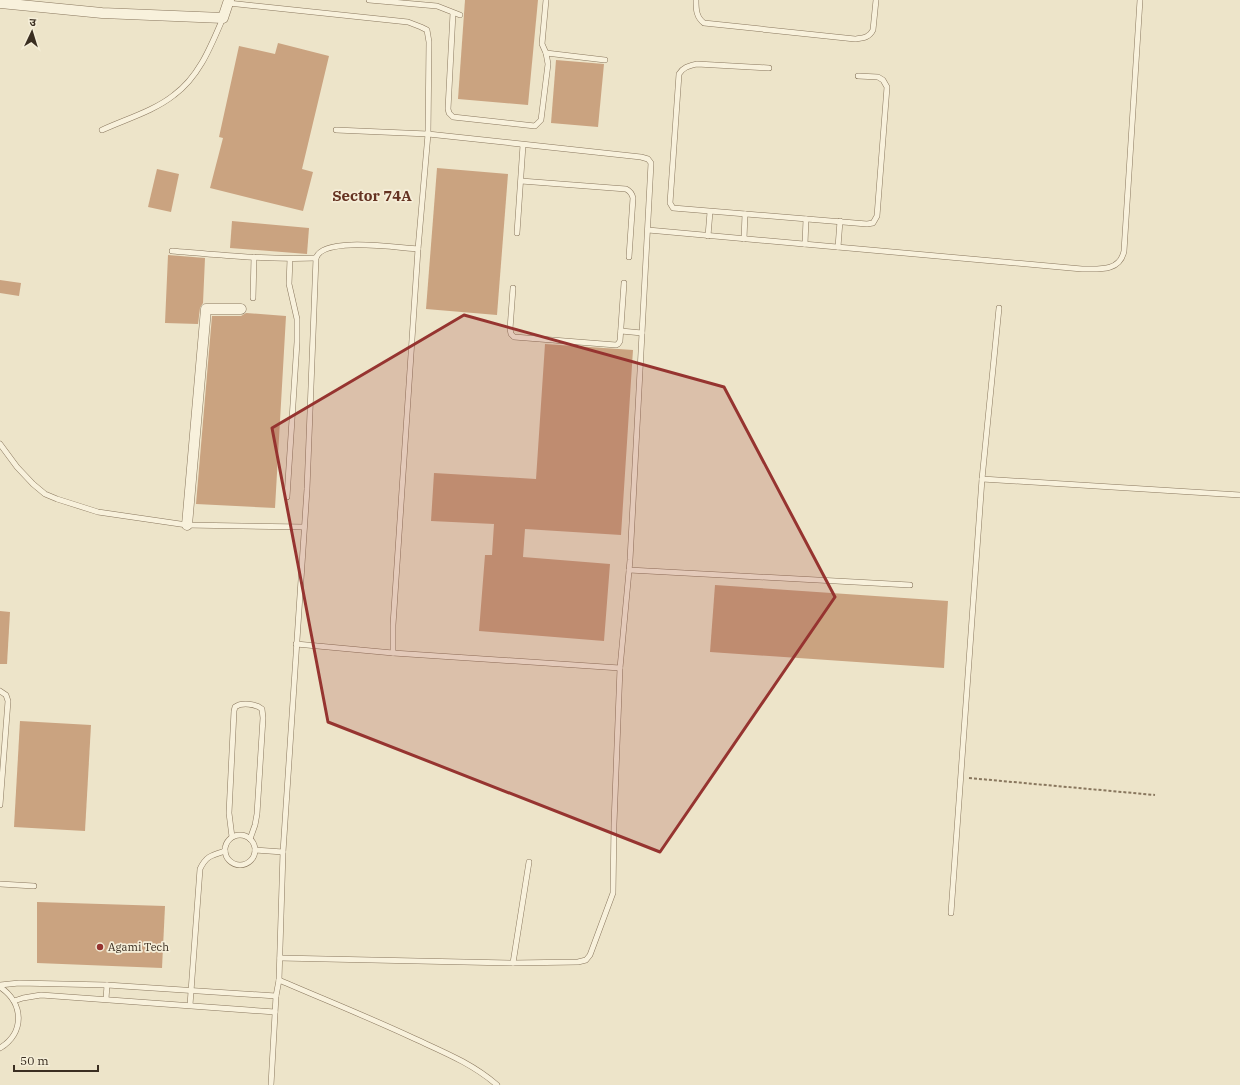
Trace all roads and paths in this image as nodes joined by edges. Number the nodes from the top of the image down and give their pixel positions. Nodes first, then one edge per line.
1 (369, 0) edge
2 (438, 0) edge
3 (546, 0) edge
4 (696, 0) edge
5 (876, 0) edge
6 (1140, 0) edge
7 (229, 2) edge
8 (0, 3) edge
9 (437, 6) junction
10 (453, 13) junction
11 (460, 15) dead end
12 (223, 18) junction
13 (546, 53) junction
14 (605, 60) dead end
15 (769, 68) dead end
16 (858, 76) dead end
17 (102, 130) dead end
18 (336, 130) dead end
19 (428, 134) junction
20 (523, 145) junction
21 (521, 181) junction
22 (710, 212) junction
23 (745, 214) junction
24 (806, 219) junction
25 (840, 222) junction
26 (648, 230) junction
27 (517, 232) dead end
28 (708, 236) junction
29 (744, 239) junction
30 (805, 244) junction
31 (838, 247) junction
32 (418, 249) junction
33 (172, 251) dead end
34 (629, 257) dead end
35 (254, 258) junction
36 (316, 258) junction
37 (290, 259) junction
38 (624, 283) dead end
39 (512, 288) dead end
40 (253, 298) dead end
41 (999, 308) dead end
42 (240, 309) dead end
43 (621, 331) junction
44 (642, 333) junction
45 (0, 444) edge
46 (982, 479) junction
47 (1240, 495) edge
48 (287, 497) dead end
49 (187, 525) junction
50 (304, 528) junction
51 (629, 570) junction
52 (910, 585) dead end
53 (296, 644) junction
54 (393, 653) junction
55 (620, 668) junction
56 (0, 690) edge
57 (1, 774) edge
58 (961, 777) junction
59 (1155, 795) dead end
60 (0, 805) edge
61 (232, 837) junction
62 (250, 839) junction
63 (255, 850) junction
64 (225, 851) junction
65 (283, 852) junction
66 (529, 862) dead end
67 (0, 884) edge
68 (34, 886) dead end
69 (951, 913) dead end
70 (280, 958) junction
71 (513, 963) junction
72 (279, 980) junction
73 (0, 986) edge
74 (106, 986) junction
75 (191, 991) junction
76 (276, 996) junction
77 (106, 999) junction
78 (14, 1001) junction
79 (190, 1005) junction
80 (276, 1012) junction
81 (0, 1048) edge
82 (271, 1085) edge
83 (497, 1085) edge

1 - 9 lane
2 - 9 lane
3 - 13 lane
4 - 5 lane
6 - 31 lane
7 - 12 street
7 - 19 lane
8 - 12 street
9 - 10 lane
10 - 11 lane
10 - 13 lane
12 - 17 lane
13 - 14 lane
15 - 22 lane
16 - 25 lane
18 - 19 lane
19 - 20 lane
19 - 32 lane
20 - 21 lane
20 - 26 lane
21 - 27 lane
21 - 34 lane
22 - 23 lane
22 - 28 lane
23 - 24 lane
23 - 29 lane
24 - 25 lane
24 - 30 lane
25 - 31 lane
26 - 28 lane
26 - 44 lane
28 - 29 lane
29 - 30 lane
30 - 31 lane
32 - 36 lane
32 - 54 lane
33 - 35 lane
35 - 37 lane
35 - 40 lane
36 - 37 lane
36 - 50 lane
37 - 48 lane
38 - 43 lane
39 - 43 lane
41 - 46 lane
42 - 49 street
43 - 44 lane
44 - 51 lane
45 - 49 lane
46 - 47 lane
46 - 58 lane
49 - 50 lane
50 - 53 lane
51 - 52 lane
51 - 55 lane
53 - 54 lane
53 - 65 lane
54 - 55 lane
55 - 71 lane
56 - 57 lane
57 - 60 lane
58 - 59 path
58 - 69 lane
61 - 62 lane
61 - 62 lane
61 - 64 lane
62 - 63 lane
63 - 64 lane
63 - 65 lane
64 - 75 lane
65 - 70 lane
66 - 71 lane
67 - 68 lane
70 - 71 lane
70 - 72 lane
72 - 76 lane
72 - 83 lane
73 - 74 lane
73 - 78 lane
74 - 75 lane
74 - 77 lane
75 - 76 lane
75 - 79 lane
76 - 80 lane
77 - 78 lane
77 - 79 lane
78 - 81 lane
79 - 80 lane
80 - 82 lane

